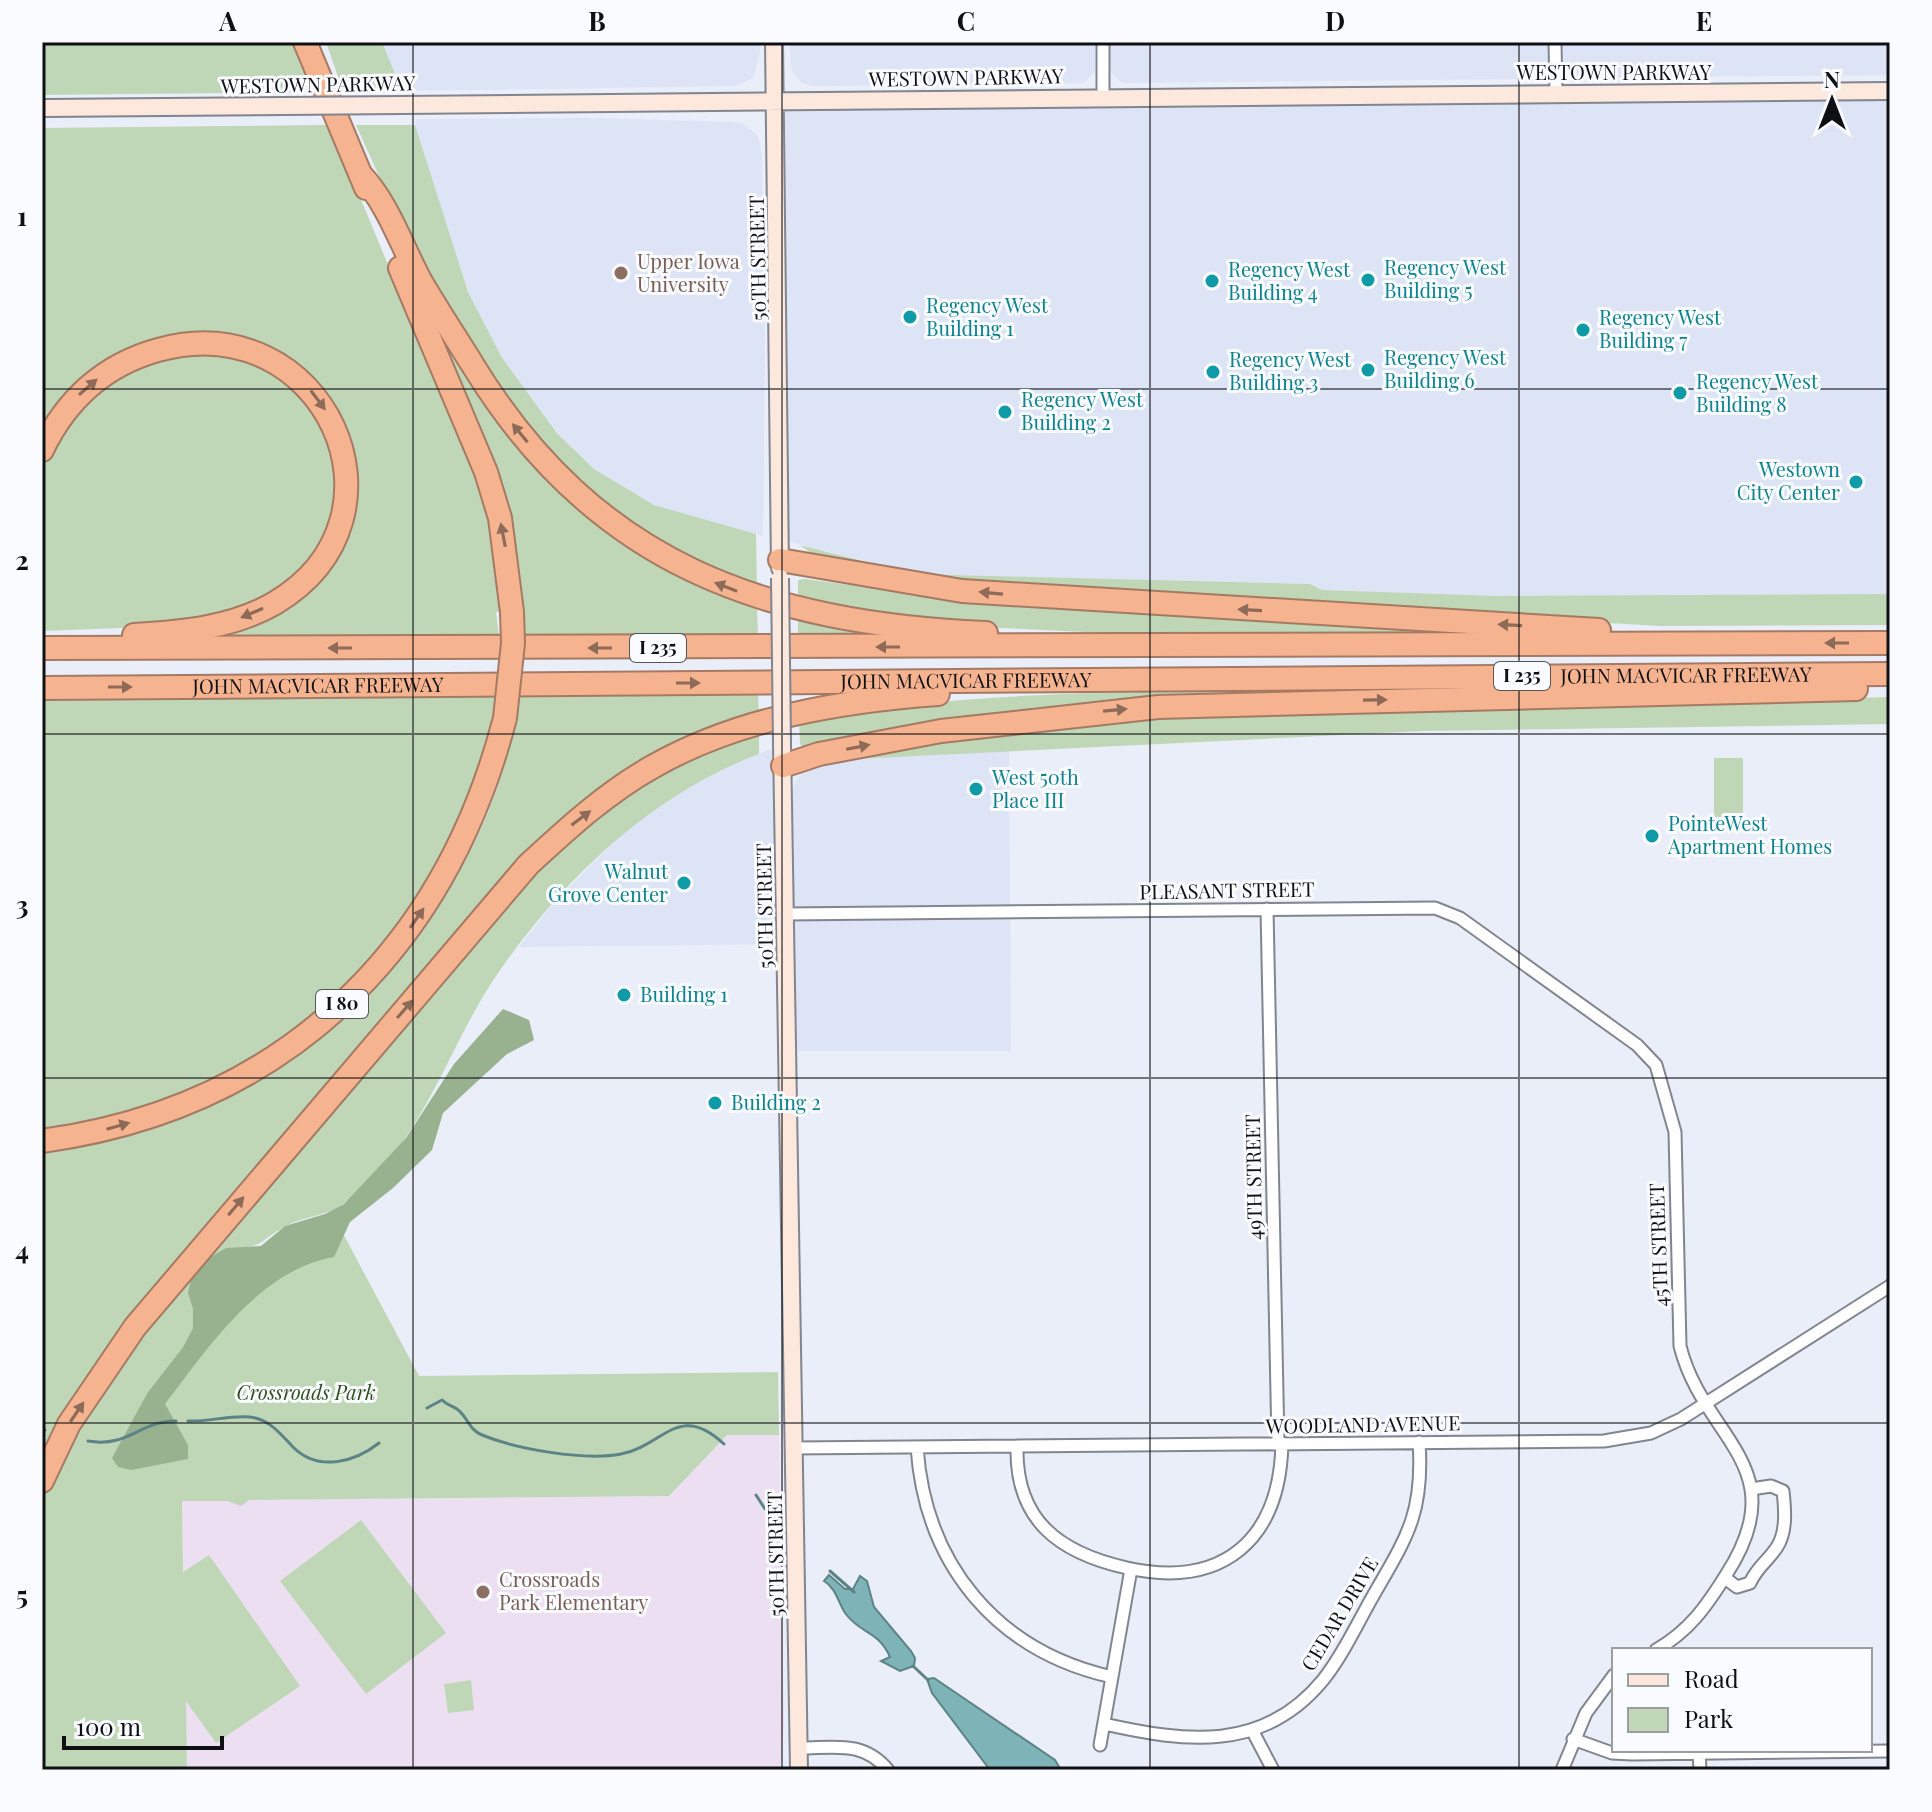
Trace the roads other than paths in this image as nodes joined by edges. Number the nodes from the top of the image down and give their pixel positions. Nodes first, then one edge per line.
1 (305, 42) edge
2 (316, 42) edge
3 (774, 42) edge
4 (1103, 42) edge
5 (1555, 42) edge
6 (1890, 91) edge
7 (1556, 93) junction
8 (1103, 97) junction
9 (776, 100) junction
10 (42, 108) edge
11 (343, 132) junction
12 (361, 175) junction
13 (42, 450) edge
14 (780, 569) junction
15 (1783, 643) junction
16 (1890, 643) edge
17 (1274, 646) junction
18 (42, 648) edge
19 (1890, 674) edge
20 (1153, 679) junction
21 (42, 688) edge
22 (1890, 688) edge
23 (783, 755) junction
24 (1267, 909) junction
25 (785, 914) junction
26 (1663, 1081) joint
27 (42, 1141) edge
28 (1890, 1286) edge
29 (1706, 1403) junction
30 (1419, 1442) junction
31 (1280, 1443) junction
32 (1017, 1446) junction
33 (917, 1447) junction
34 (794, 1448) junction
35 (42, 1481) edge
36 (1751, 1489) junction
37 (1131, 1569) junction
38 (1725, 1578) junction
39 (1659, 1648) edge
40 (1112, 1677) junction
41 (1612, 1677) edge
42 (1104, 1724) junction
43 (1252, 1730) junction
44 (1573, 1739) junction
45 (1100, 1745) dead end
46 (799, 1748) junction
47 (1794, 1752) edge
48 (1699, 1753) junction
49 (799, 1770) edge
50 (888, 1770) edge
51 (1273, 1770) edge
52 (1562, 1770) edge
53 (1700, 1770) edge

1 - 11 highway, I 80
2 - 11 highway
3 - 9 street, 50TH STREET
4 - 8 street
5 - 7 street
6 - 7 street, WESTOWN PARKWAY
7 - 8 street, WESTOWN PARKWAY
8 - 9 street, WESTOWN PARKWAY
9 - 10 street, WESTOWN PARKWAY, bridge
9 - 14 street, 50TH STREET
11 - 12 highway, I 80
17 -> 12 highway
27 -> 12 highway, I 80, bridge
13 -> 18 highway
15 -> 14 highway
14 - 23 street, 50TH STREET, bridge
16 -> 15 highway, JOHN MACVICAR FREEWAY / I 235
15 - 17 highway, JOHN MACVICAR FREEWAY / I 235
17 -> 18 highway, JOHN MACVICAR FREEWAY / I 235
19 - 20 highway, JOHN MACVICAR FREEWAY / I 235
21 -> 20 highway, JOHN MACVICAR FREEWAY / I 235
35 -> 20 highway
23 -> 22 highway
23 - 25 street, 50TH STREET
24 - 25 street, PLEASANT STREET
24 - 26 street, PLEASANT STREET
24 - 31 street, 49TH STREET
25 - 34 street, 50TH STREET
26 - 29 street, 45TH STREET
28 - 29 street, WOODLAND AVENUE
29 - 30 street, WOODLAND AVENUE
29 - 36 street, 45TH STREET
30 - 31 street, WOODLAND AVENUE
30 - 43 street, CEDAR DRIVE
31 - 32 street, WOODLAND AVENUE
31 - 37 street, 49TH STREET
32 - 33 street, WOODLAND AVENUE
32 - 37 street, 49TH STREET
33 - 34 street, WOODLAND AVENUE
33 - 40 street
34 - 46 street, 50TH STREET
36 - 38 street
36 - 38 street
37 - 40 street
38 - 39 street
40 - 42 street
41 - 44 street
42 - 43 street, CEDAR DRIVE
42 - 45 street
43 - 51 street
44 - 48 street
44 - 52 street
46 - 49 street, 50TH STREET
46 - 50 street
47 - 48 street
48 - 53 street

